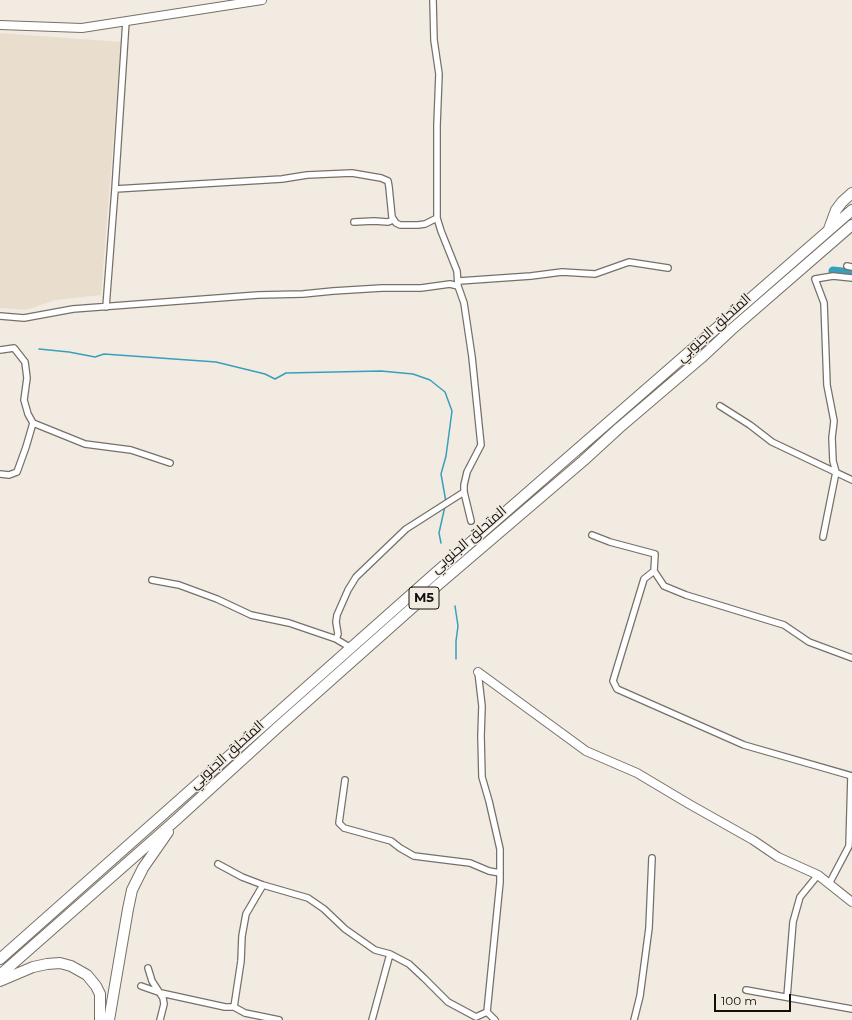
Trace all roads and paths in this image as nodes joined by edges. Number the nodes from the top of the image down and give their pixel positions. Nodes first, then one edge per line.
1 (262, 0) edge
2 (432, 0) edge
3 (126, 21) junction
4 (0, 25) edge
5 (115, 189) junction
6 (852, 193) edge
7 (852, 210) edge
8 (437, 218) junction
9 (393, 220) junction
10 (354, 222) dead end
11 (852, 226) edge
12 (830, 229) junction
13 (840, 236) junction
14 (852, 237) edge
15 (668, 268) dead end
16 (852, 278) edge
17 (459, 283) junction
18 (106, 307) junction
19 (0, 316) edge
20 (0, 350) edge
21 (720, 406) dead end
22 (33, 423) junction
23 (170, 463) dead end
24 (836, 472) junction
25 (0, 474) edge
26 (852, 480) edge
27 (464, 492) junction
28 (471, 521) dead end
29 (592, 535) dead end
30 (823, 537) dead end
31 (654, 571) junction
32 (152, 580) dead end
33 (336, 639) junction
34 (351, 648) junction
35 (852, 658) edge
36 (478, 672) joint
37 (852, 776) edge
38 (345, 780) dead end
39 (176, 820) junction
40 (652, 858) dead end
41 (218, 864) dead end
42 (500, 873) junction
43 (818, 875) junction
44 (829, 884) junction
45 (263, 885) junction
46 (852, 902) edge
47 (390, 954) junction
48 (0, 959) edge
49 (148, 968) dead end
50 (0, 975) edge
51 (0, 981) edge
52 (142, 986) dead end
53 (746, 990) dead end
54 (161, 993) junction
55 (787, 997) junction
56 (234, 1007) junction
57 (852, 1009) edge
58 (487, 1012) junction
59 (250, 1014) junction
60 (100, 1020) edge
61 (109, 1020) edge
62 (160, 1020) edge
63 (247, 1020) edge
64 (279, 1020) edge
65 (372, 1020) edge
66 (495, 1020) edge
67 (634, 1020) edge

1 - 3 street
2 - 8 street
3 - 4 street
3 - 5 street
5 - 9 street
5 - 18 street
6 - 12 highway
7 - 12 highway, المتحلق الجنوبي / M5
8 - 9 street
8 - 17 street
9 - 10 street
11 - 13 highway, المتحلق الجنوبي / M5
12 - 13 highway
12 - 34 highway, المتحلق الجنوبي / M5
13 - 14 highway
13 - 39 highway, المتحلق الجنوبي / M5
15 - 17 street
16 - 24 street
17 - 18 street
17 - 27 street
18 - 19 street
20 - 22 street
21 - 24 street
22 - 23 street
22 - 25 street
24 - 26 street
24 - 30 street
27 - 28 street
27 - 33 street
29 - 31 street
31 - 35 street
31 - 37 street
32 - 33 street
33 - 34 street
34 - 48 highway, المتحلق الجنوبي / M5
36 - 42 street
36 - 43 street
37 - 44 street
38 - 42 street
39 - 50 highway, المتحلق الجنوبي / M5
39 - 61 highway
40 - 67 street
41 - 45 street
42 - 58 street
43 - 44 street
43 - 55 street
44 - 46 street
45 - 47 street
45 - 56 street
47 - 58 street
47 - 65 street
49 - 54 street
51 - 60 highway
52 - 54 street
53 - 55 street
54 - 56 street
54 - 62 street
55 - 57 street
56 - 59 street
58 - 66 street
59 - 63 street
59 - 64 street

